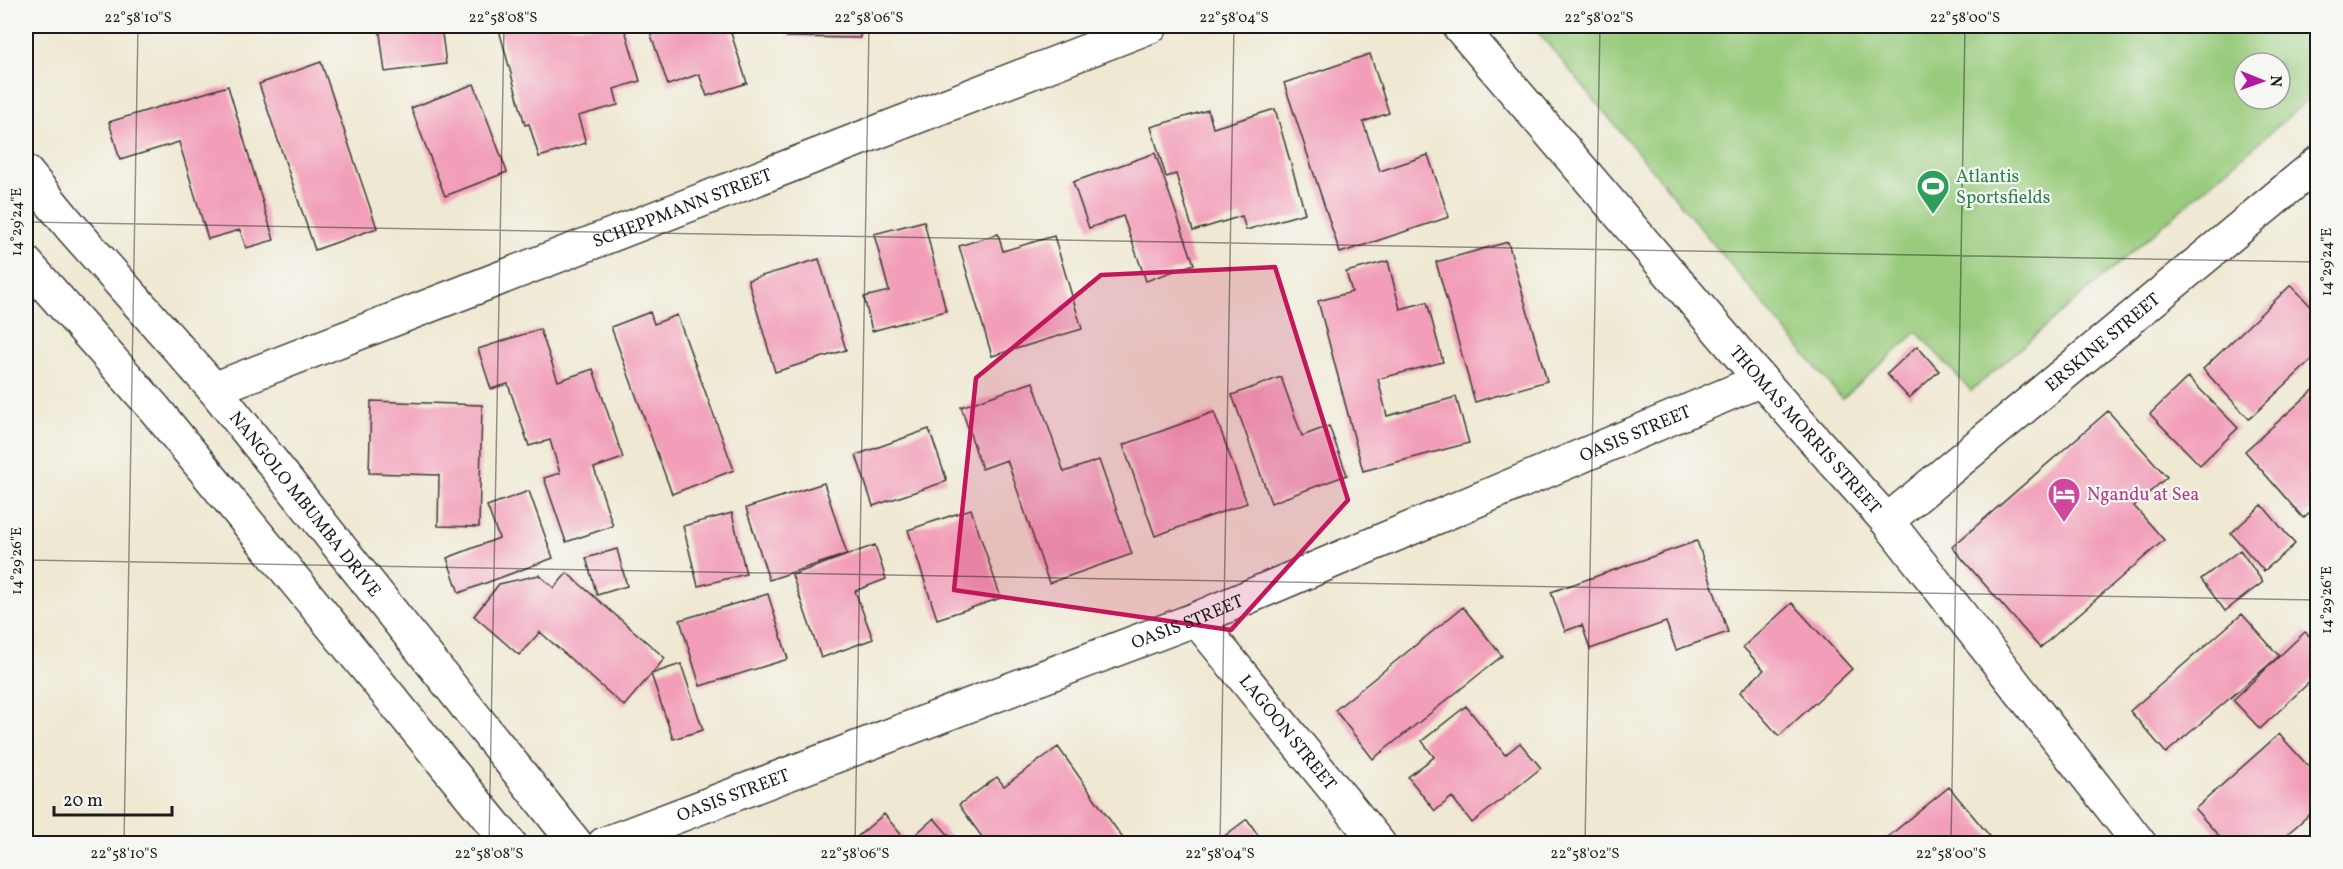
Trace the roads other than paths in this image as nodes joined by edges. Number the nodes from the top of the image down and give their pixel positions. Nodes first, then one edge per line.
1 (1151, 26) edge
2 (1459, 26) edge
3 (2316, 167) edge
4 (26, 172) edge
5 (26, 263) edge
6 (1761, 380) junction
7 (214, 389) junction
8 (1887, 521) junction
9 (1196, 620) junction
10 (510, 843) edge
11 (576, 843) edge
12 (604, 843) edge
13 (1379, 843) edge
14 (2140, 843) edge

1 - 7 street, SCHEPPMANN STREET
2 - 6 street, THOMAS MORRIS STREET
3 - 8 street, ERSKINE STREET
4 - 7 street, NANGOLO MBUMBA DRIVE
5 - 10 street
6 - 8 street, THOMAS MORRIS STREET
6 - 9 street, OASIS STREET
7 - 11 street, NANGOLO MBUMBA DRIVE
8 - 14 street, THOMAS MORRIS STREET
9 - 12 street, OASIS STREET
9 - 13 street, LAGOON STREET

